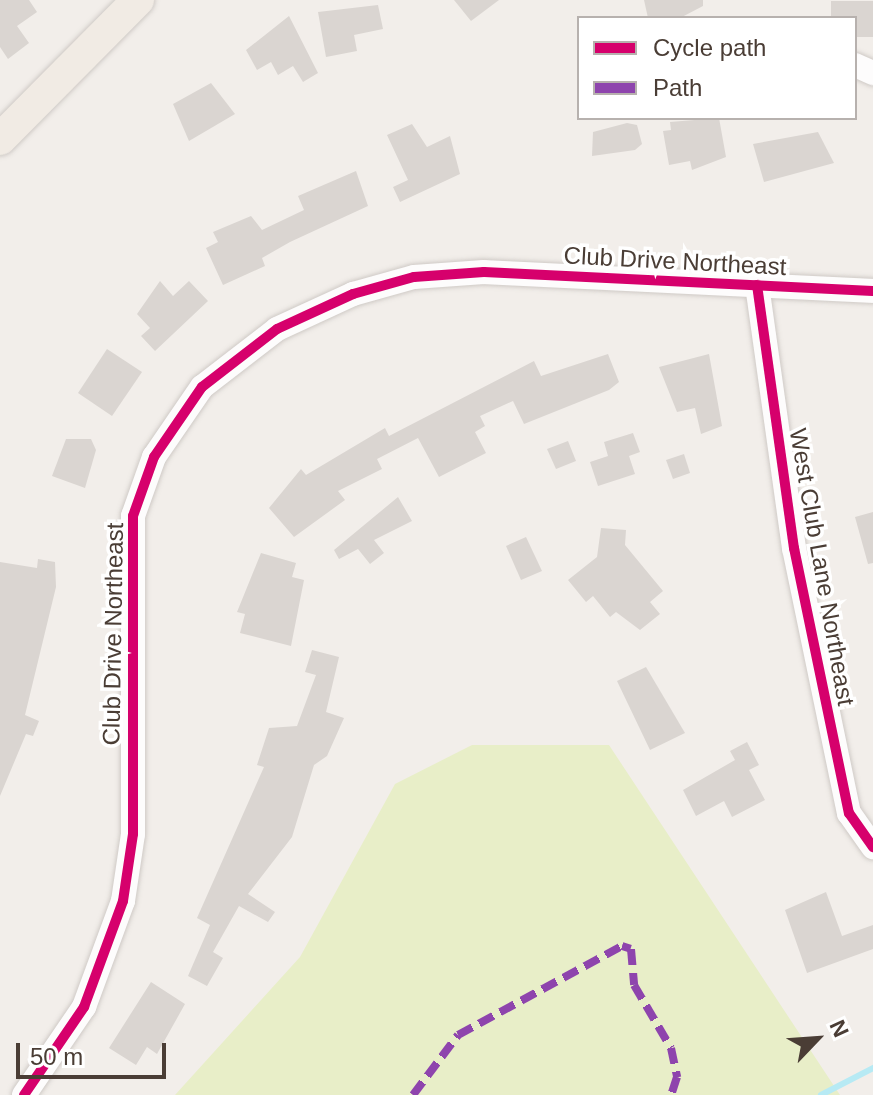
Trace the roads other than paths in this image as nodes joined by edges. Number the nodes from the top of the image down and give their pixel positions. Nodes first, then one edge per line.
1 (125, 4) edge
2 (0, 139) edge
3 (757, 285) junction
4 (873, 291) edge
5 (873, 847) edge
6 (24, 1095) edge

1 - 2 main road
3 - 4 street, Club Drive Northeast
3 - 5 street, West Club Lane Northeast
3 - 6 street, Club Drive Northeast

